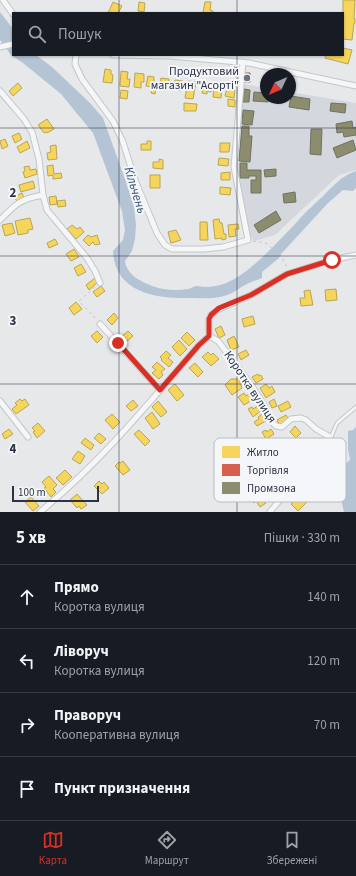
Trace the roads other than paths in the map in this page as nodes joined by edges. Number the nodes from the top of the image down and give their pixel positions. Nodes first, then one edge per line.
1 (2, 0) edge
2 (12, 13) edge
3 (12, 44) edge
4 (0, 47) edge
5 (76, 56) edge
6 (180, 56) edge
7 (243, 62) junction
8 (356, 86) edge
9 (0, 91) edge
10 (43, 195) junction
11 (0, 220) edge
12 (356, 255) edge
13 (100, 283) road end
14 (100, 324) road end
15 (209, 336) junction
16 (160, 390) junction
17 (0, 401) edge
18 (356, 407) edge
19 (28, 437) dead end
20 (330, 437) joint
21 (279, 502) edge
22 (40, 512) edge
23 (270, 512) edge

1 - 2 street
3 - 4 street
5 - 7 street
6 - 7 street
7 - 8 street
9 - 10 street
10 - 11 street
10 - 13 street
12 - 15 street
14 - 16 street
15 - 16 street
15 - 20 street, Коротка вулиця
16 - 22 street
17 - 19 street
18 - 20 lane
21 - 23 street

